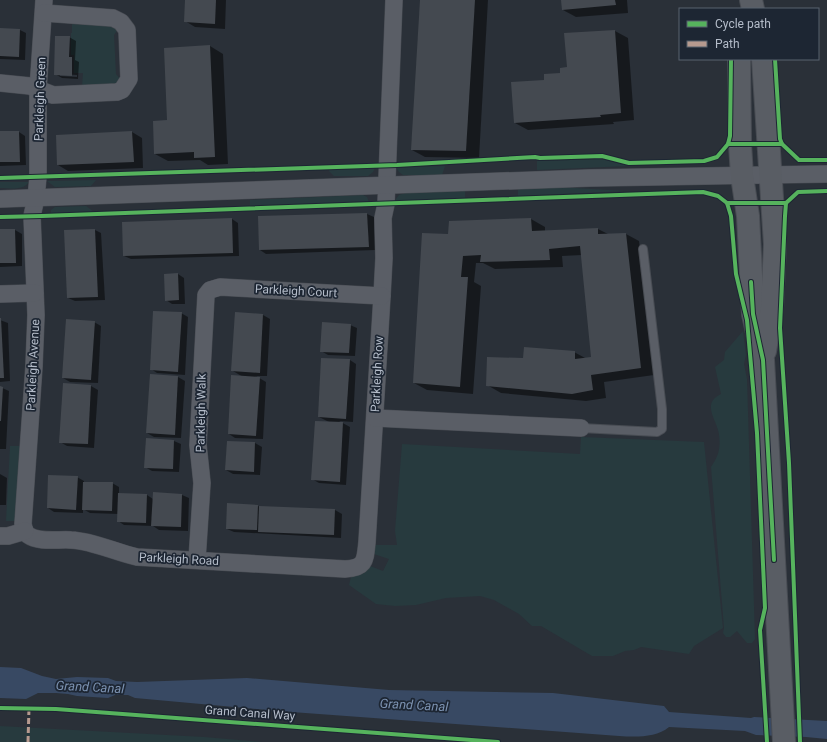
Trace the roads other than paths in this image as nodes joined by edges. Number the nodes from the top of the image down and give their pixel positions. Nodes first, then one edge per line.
1 (394, 0) edge
2 (44, 6) edge
3 (739, 60) edge
4 (763, 60) edge
5 (0, 83) edge
6 (38, 89) junction
7 (827, 174) edge
8 (770, 175) junction
9 (742, 176) junction
10 (386, 184) junction
11 (36, 198) junction
12 (0, 199) edge
13 (644, 249) dead end
14 (210, 290) joint
15 (35, 293) junction
16 (0, 294) edge
17 (382, 296) junction
18 (763, 360) junction
19 (375, 418) junction
20 (581, 428) joint
21 (25, 531) junction
22 (0, 536) edge
23 (197, 560) junction
24 (362, 564) joint
25 (784, 742) edge

1 - 10 street, Parkleigh Row
2 - 6 street, Parkleigh Green
2 - 6 street
3 - 9 main road
4 - 8 main road
5 - 6 street
6 - 11 street, Parkleigh Green
7 - 8 street
8 - 9 street
8 - 18 main road
9 - 10 street
9 - 18 main road
10 - 11 street
10 - 17 street, Parkleigh Row
11 - 12 street
11 - 15 street, Parkleigh Avenue
13 - 20 lane
14 - 17 street, Parkleigh Court
14 - 23 street, Parkleigh Walk
15 - 16 street
15 - 21 street, Parkleigh Avenue
17 - 19 street, Parkleigh Row
18 - 25 main road
19 - 20 street
19 - 24 street, Parkleigh Row
21 - 22 street
21 - 23 street, Parkleigh Road
23 - 24 street, Parkleigh Road

